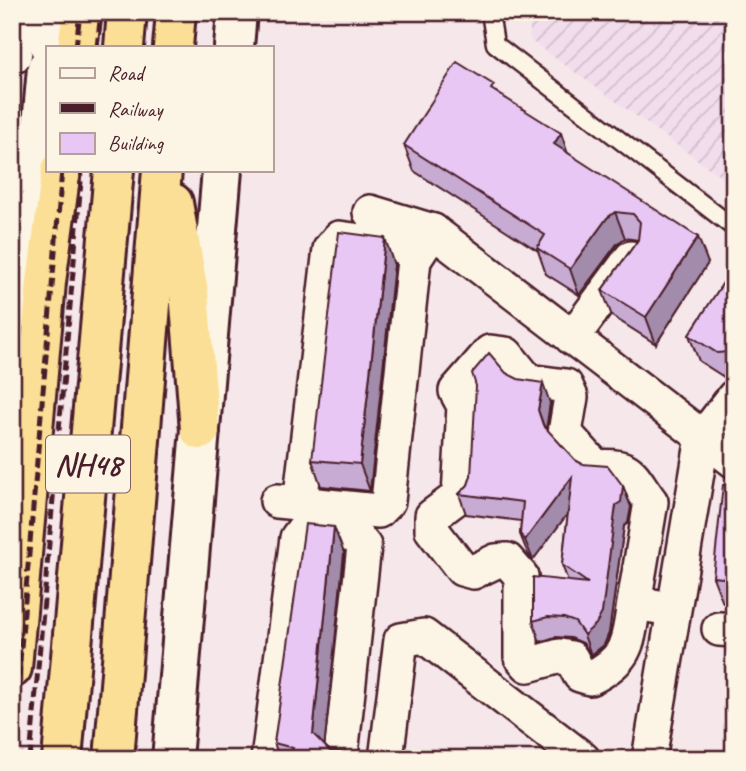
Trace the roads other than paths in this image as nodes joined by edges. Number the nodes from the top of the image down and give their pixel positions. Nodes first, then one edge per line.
1 (18, 12) edge
2 (54, 12) edge
3 (82, 12) edge
4 (127, 12) edge
5 (176, 12) edge
6 (237, 12) edge
7 (489, 12) edge
8 (50, 46) edge
9 (77, 46) edge
10 (124, 46) edge
11 (173, 46) edge
12 (234, 46) edge
13 (12, 54) edge
14 (46, 80) edge
15 (61, 172) edge
16 (114, 172) edge
17 (164, 172) edge
18 (164, 172) edge
19 (222, 172) edge
20 (370, 212) dead end
21 (734, 228) edge
22 (433, 231) junction
23 (632, 256) edge
24 (414, 260) junction
25 (572, 338) junction
26 (734, 397) edge
27 (200, 430) junction
28 (703, 437) junction
29 (734, 461) edge
30 (12, 471) edge
31 (635, 603) junction
32 (672, 609) junction
33 (12, 668) edge
34 (62, 759) edge
35 (114, 759) edge
36 (172, 759) edge
37 (268, 759) edge
38 (345, 759) edge
39 (386, 759) edge
40 (583, 759) edge
41 (649, 759) edge

1 - 13 main road
2 - 8 main road
3 - 9 highway
4 - 10 highway
5 - 11 highway
6 - 12 main road
7 - 21 lane
14 - 30 main road
15 - 33 highway
16 - 34 highway, NH48
17 - 27 highway
18 - 35 highway, NH48
19 - 27 main road
20 - 22 street
22 - 24 street
22 - 25 street
23 - 25 street
24 - 24 street
25 - 28 street
26 - 28 street
27 - 36 main road
28 - 29 street
28 - 32 street
31 - 31 street
31 - 32 street
32 - 41 street
37 - 38 street
39 - 40 street

